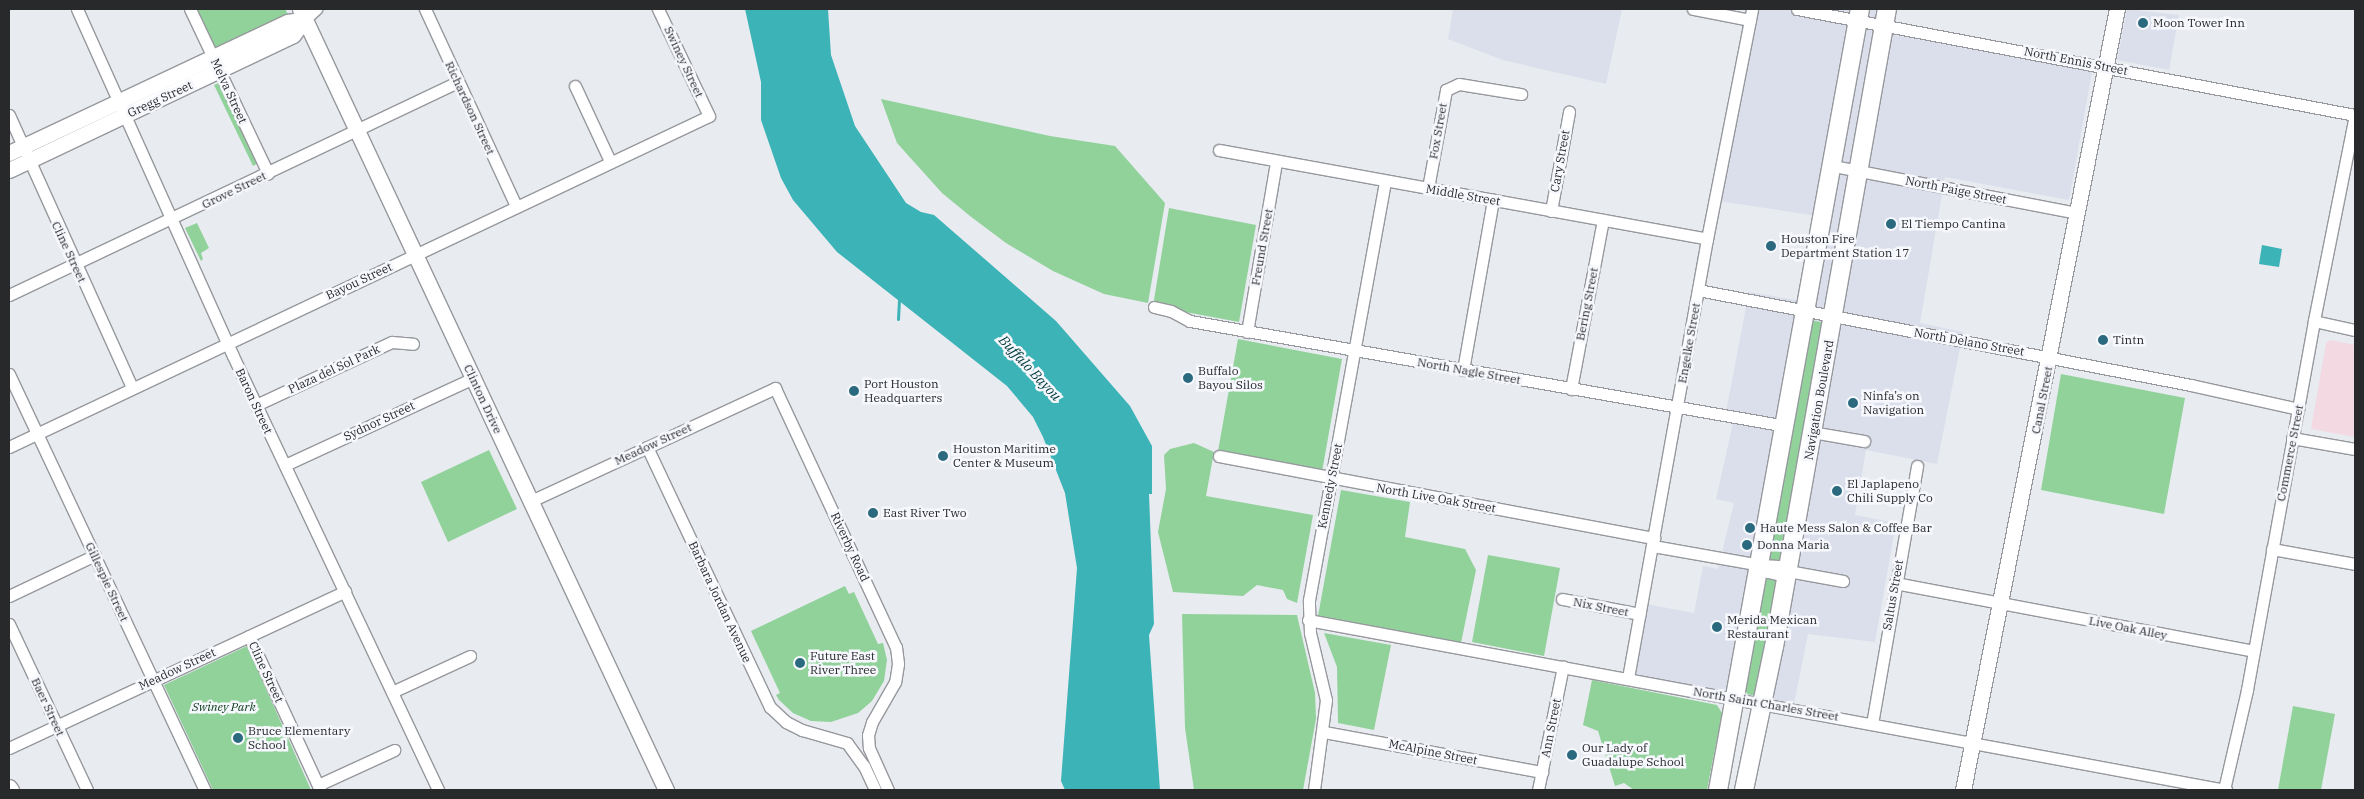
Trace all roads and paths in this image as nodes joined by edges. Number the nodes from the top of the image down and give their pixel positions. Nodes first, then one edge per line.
1 (77, 9) edge
2 (190, 9) edge
3 (425, 9) edge
4 (658, 9) edge
5 (1693, 9) edge
6 (1798, 9) edge
7 (2117, 9) edge
8 (307, 12) edge
9 (1751, 14) edge
10 (1859, 14) edge
11 (1886, 17) edge
12 (216, 64) junction
13 (2106, 67) junction
14 (458, 82) junction
15 (575, 86) dead end
16 (1521, 94) dead end
17 (119, 100) junction
18 (1569, 112) dead end
19 (9, 115) edge
20 (125, 115) junction
21 (2355, 115) edge
22 (709, 116) joint
23 (357, 130) junction
24 (24, 146) junction
25 (1219, 150) dead end
26 (9, 153) edge
27 (27, 162) junction
28 (610, 162) junction
29 (1276, 163) junction
30 (1833, 166) junction
31 (9, 170) edge
32 (1860, 172) junction
33 (268, 174) junction
34 (1385, 181) junction
35 (1428, 188) junction
36 (1493, 200) junction
37 (516, 206) junction
38 (1551, 211) junction
39 (2078, 214) junction
40 (174, 219) junction
41 (1603, 220) junction
42 (1707, 239) junction
43 (415, 254) junction
44 (74, 264) junction
45 (1698, 290) junction
46 (9, 295) edge
47 (1154, 308) dead end
48 (1807, 312) junction
49 (1834, 316) junction
50 (2314, 321) junction
51 (2355, 330) edge
52 (1247, 332) junction
53 (228, 344) junction
54 (413, 344) dead end
55 (1356, 350) junction
56 (2050, 357) junction
57 (1463, 370) junction
58 (9, 374) edge
59 (473, 378) junction
60 (132, 388) junction
61 (775, 388) joint
62 (1571, 389) junction
63 (256, 405) junction
64 (1678, 409) junction
65 (2298, 409) junction
66 (1786, 426) junction
67 (1812, 432) junction
68 (37, 434) junction
69 (2292, 438) junction
70 (1864, 441) dead end
71 (9, 447) edge
72 (647, 447) junction
73 (2355, 449) edge
74 (1219, 456) dead end
75 (285, 465) junction
76 (1917, 466) dead end
77 (1331, 478) junction
78 (531, 501) junction
79 (1654, 542) junction
80 (2272, 549) junction
81 (95, 555) junction
82 (2355, 564) edge
83 (1761, 565) junction
84 (1788, 571) junction
85 (1843, 581) dead end
86 (1895, 583) junction
87 (344, 590) junction
88 (9, 596) edge
89 (1562, 599) dead end
90 (2002, 604) junction
91 (1640, 614) junction
92 (1308, 620) junction
93 (9, 624) edge
94 (249, 636) junction
95 (2254, 651) junction
96 (470, 656) dead end
97 (1563, 666) junction
98 (1628, 678) junction
99 (153, 680) junction
100 (392, 692) junction
101 (1736, 699) junction
102 (1763, 704) junction
103 (1872, 724) junction
104 (57, 727) junction
105 (1324, 732) junction
106 (1974, 744) junction
107 (9, 748) edge
108 (394, 750) dead end
109 (1542, 772) junction
110 (9, 787) edge
111 (319, 788) edge
112 (11, 790) edge
113 (87, 790) edge
114 (204, 790) edge
115 (438, 790) edge
116 (666, 790) edge
117 (875, 790) edge
118 (888, 790) edge
119 (1314, 790) edge
120 (1538, 790) edge
121 (1718, 790) edge
122 (1744, 790) edge
123 (1963, 790) edge
124 (2225, 790) edge

1 - 17 street, Baron Street
2 - 12 street, Melva Street
3 - 14 street, Richardson Street
4 - 22 street, Swiney Street
5 - 9 street
6 - 10 street, North Ennis Street
7 - 13 street, Canal Street
8 - 12 street, Gregg Street
8 - 23 street, Clinton Drive
9 - 42 street, Engelke Street
10 - 11 street, North Ennis Street
10 - 30 main road
11 - 13 street, North Ennis Street
11 - 32 main road, Navigation Boulevard
12 - 17 street, Gregg Street
12 - 20 street, Gregg Street
12 - 33 street, Melva Street
13 - 21 street, North Ennis Street
13 - 39 street, Canal Street
14 - 23 street, Grove Street
14 - 37 street, Richardson Street
15 - 28 street
16 - 35 street, Fox Street
17 - 20 street, Baron Street
17 - 24 street, Gregg Street
18 - 38 street, Cary Street
19 - 24 street, Cline Street
20 - 27 street, Gregg Street
20 - 40 street, Baron Street
21 - 50 street, Commerce Street
22 - 28 street, Bayou Street
23 - 33 street, Grove Street
23 - 43 street, Clinton Drive
24 - 26 street, Gregg Street
24 - 27 street, Cline Street
25 - 29 street, Middle Street
27 - 31 street, Gregg Street
27 - 44 street, Cline Street
28 - 37 street, Bayou Street
29 - 34 street, Middle Street
29 - 52 street, Freund Street
30 - 32 street, North Paige Street
30 - 48 main road
32 - 39 street, North Paige Street
32 - 49 main road, Navigation Boulevard
33 - 40 street, Grove Street
34 - 35 street, Middle Street
34 - 55 street, Kennedy Street
35 - 36 street, Middle Street
36 - 38 street, Middle Street
36 - 57 street
37 - 43 street, Bayou Street
38 - 41 street, Middle Street
39 - 56 street, Canal Street
40 - 44 street, Grove Street
40 - 53 street, Baron Street
41 - 42 street, Middle Street
41 - 62 street, Bering Street
42 - 45 street, Engelke Street
43 - 53 street, Bayou Street
43 - 59 street, Clinton Drive
44 - 46 street, Grove Street
44 - 60 street, Cline Street
45 - 48 street, North Delano Street
45 - 64 street, Engelke Street
47 - 52 street, North Nagle Street
48 - 49 street, North Delano Street
48 - 66 main road
49 - 56 street, North Delano Street
49 - 67 main road, Navigation Boulevard
50 - 51 street
50 - 65 street, Commerce Street
52 - 55 street, North Nagle Street
53 - 60 street, Bayou Street
53 - 63 street, Baron Street
54 - 63 street, Plaza del Sol Park
55 - 57 street, North Nagle Street
55 - 77 street, Kennedy Street
56 - 65 street, North Delano Street
56 - 90 street, Canal Street
57 - 62 street, North Nagle Street
58 - 68 street, Gillespie Street
59 - 75 street, Sydnor Street
59 - 78 street, Clinton Drive
60 - 68 street, Bayou Street
61 - 72 street, Meadow Street
61 - 118 street, Riverby Road
62 - 64 street, North Nagle Street
63 - 75 street, Baron Street
64 - 66 street, North Nagle Street
64 - 79 street, Engelke Street
65 - 69 street, Commerce Street
66 - 83 main road
67 - 70 street
67 - 84 main road, Navigation Boulevard
68 - 71 street, Bayou Street
68 - 81 street, Gillespie Street
69 - 73 street
69 - 80 street, Commerce Street
72 - 78 street, Meadow Street
72 - 117 street, Barbara Jordan Avenue
74 - 77 street, North Live Oak Street
75 - 87 street, Baron Street
76 - 86 street, Saltus Street
77 - 79 street, North Live Oak Street
77 - 92 street, Kennedy Street
78 - 116 street, Clinton Drive
79 - 83 street, North Live Oak Street
79 - 91 street, Engelke Street
80 - 82 street
80 - 95 street, Commerce Street
81 - 88 street
81 - 99 street, Gillespie Street
83 - 84 street, North Live Oak Street
83 - 101 main road
84 - 85 street, North Live Oak Street
84 - 102 main road, Navigation Boulevard
86 - 90 street
86 - 103 street, Saltus Street
87 - 94 street, Meadow Street
87 - 100 street, Baron Street
89 - 91 street, Nix Street
90 - 95 street, Live Oak Alley
90 - 106 street, Canal Street
91 - 98 street, Engelke Street
92 - 97 street, North Saint Charles Street
92 - 105 street, Kennedy Street
93 - 104 street, Baer Street
94 - 99 street, Meadow Street
94 - 111 street, Cline Street
95 - 124 street, Commerce Street
96 - 100 street
97 - 98 street, North Saint Charles Street
97 - 109 street, Ann Street
98 - 101 street, North Saint Charles Street
99 - 104 street, Meadow Street
99 - 114 street, Gillespie Street
100 - 115 street, Baron Street
101 - 102 street, North Saint Charles Street
101 - 121 main road
102 - 103 street, North Saint Charles Street
102 - 122 main road, Navigation Boulevard
103 - 106 street, North Saint Charles Street
104 - 107 street, Meadow Street
104 - 113 street, Baer Street
105 - 109 street, McAlpine Street
105 - 119 street, Kennedy Street
106 - 123 street, Canal Street
106 - 124 street, North Saint Charles Street
108 - 111 street
109 - 120 street, Ann Street
110 - 112 street

